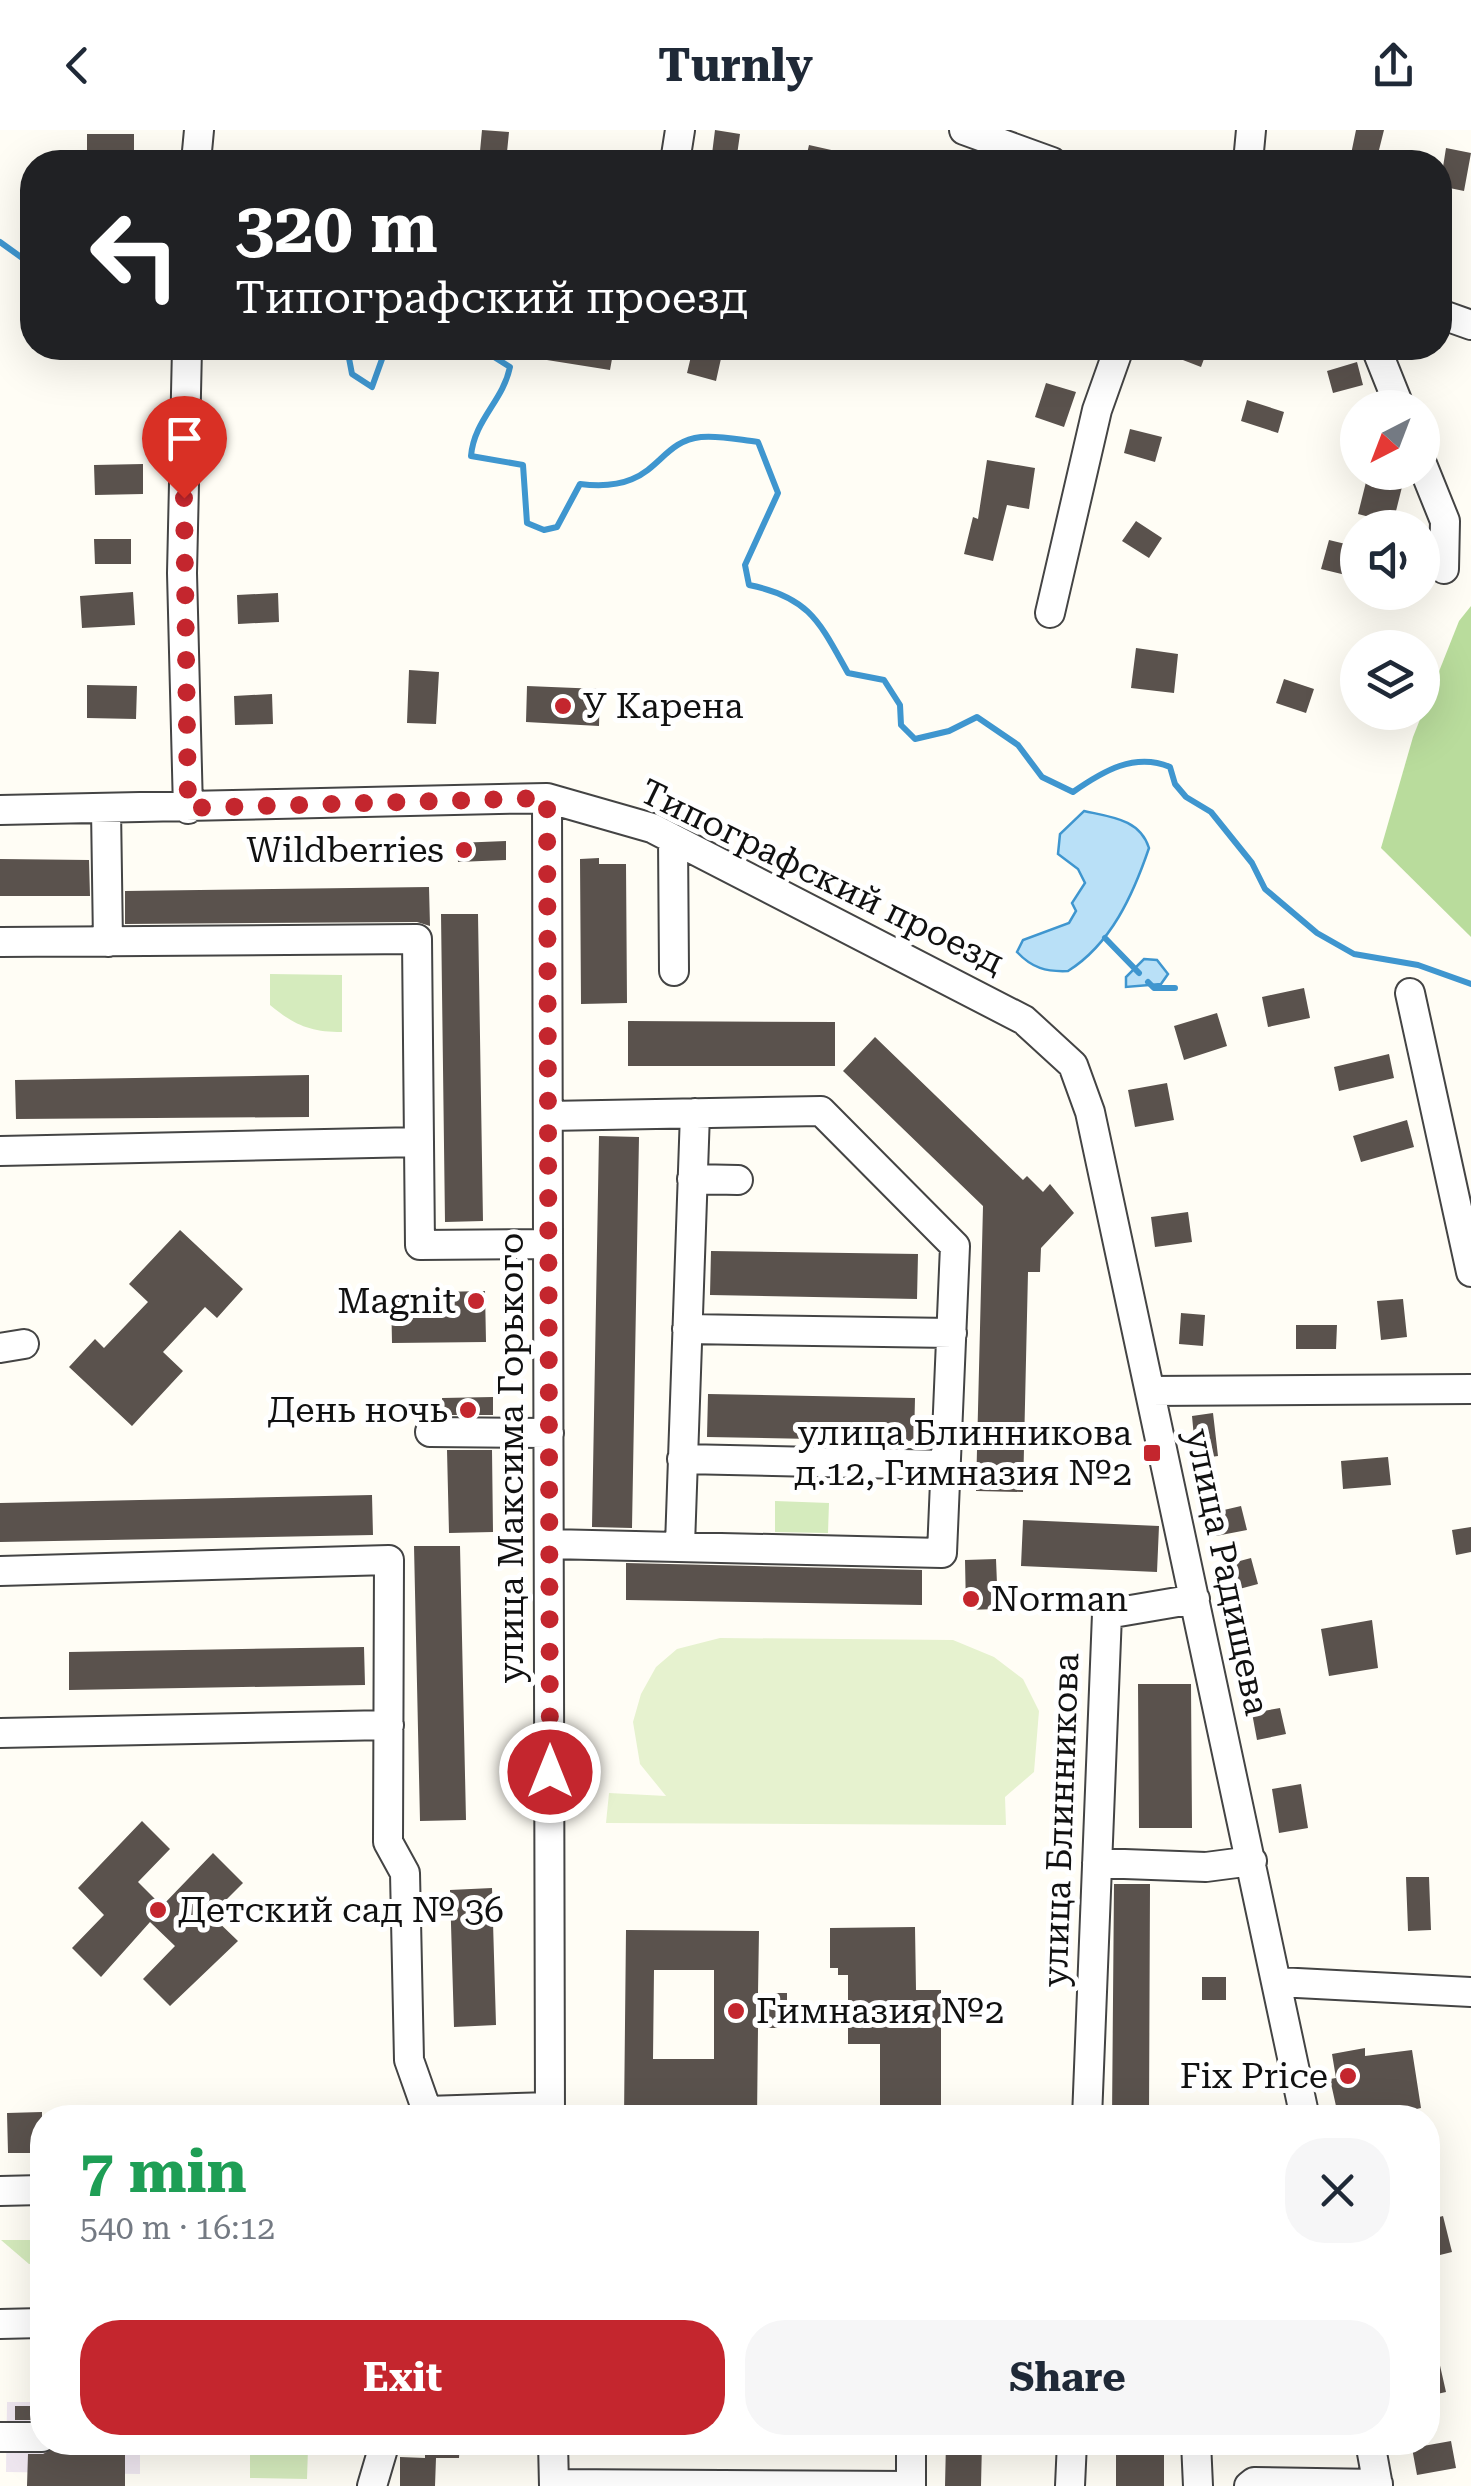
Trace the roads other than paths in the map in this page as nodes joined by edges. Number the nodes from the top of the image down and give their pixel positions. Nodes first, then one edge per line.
1 (964, 130) edge
2 (1019, 150) edge
3 (187, 360) edge
4 (1115, 360) edge
5 (1381, 360) edge
6 (1393, 390) edge
7 (1432, 490) edge
8 (1444, 569) dead end
9 (1050, 613) dead end
10 (547, 798) junction
11 (106, 808) junction
12 (188, 808) junction
13 (0, 810) edge
14 (672, 838) junction
15 (0, 942) edge
16 (108, 942) junction
17 (674, 970) dead end
18 (1410, 992) dead end
19 (1060, 1049) joint
20 (694, 1114) junction
21 (548, 1116) junction
22 (419, 1142) junction
23 (0, 1151) edge
24 (692, 1179) junction
25 (738, 1180) dead end
26 (548, 1244) junction
27 (1471, 1272) edge
28 (687, 1328) junction
29 (952, 1333) junction
30 (1471, 1390) edge
31 (1150, 1391) junction
32 (430, 1432) dead end
33 (548, 1433) junction
34 (682, 1459) junction
35 (946, 1465) junction
36 (549, 1544) junction
37 (680, 1545) junction
38 (0, 1571) edge
39 (1195, 1599) junction
40 (388, 1725) junction
41 (0, 1733) edge
42 (1252, 1862) junction
43 (1097, 1863) junction
44 (1278, 1982) junction
45 (1471, 1992) edge
46 (425, 2105) edge
47 (550, 2105) edge
48 (1088, 2105) edge
49 (1302, 2105) edge
50 (0, 2190) edge
51 (30, 2190) edge
52 (30, 2323) edge
53 (0, 2324) edge
54 (0, 2437) edge
55 (30, 2437) edge
56 (381, 2455) edge
57 (554, 2455) edge
58 (911, 2455) edge
59 (1071, 2455) edge
60 (1197, 2455) edge
61 (1372, 2455) edge
62 (554, 2485) edge
63 (1378, 2485) edge
64 (372, 2486) edge
65 (1070, 2486) edge
66 (1198, 2486) edge
67 (1248, 2486) edge

1 - 2 street
3 - 12 street
4 - 9 street
5 - 6 street
7 - 8 street
10 - 12 street, Типографский проезд
10 - 14 street, Типографский проезд
10 - 21 street, улица Максима Горького
11 - 12 street, Типографский проезд
11 - 13 street, Типографский проезд
11 - 16 street
14 - 17 street
14 - 19 street, Типографский проезд
15 - 16 street
16 - 22 street
18 - 27 street
19 - 31 street, улица Радищева
20 - 21 street
20 - 24 street
20 - 29 street
21 - 26 street, улица Максима Горького
22 - 23 street
22 - 26 street
24 - 25 street
24 - 28 street
26 - 33 street, улица Максима Горького
28 - 29 street
28 - 34 street
29 - 35 street
30 - 31 street
31 - 39 street, улица Радищева
32 - 33 street
33 - 36 street, улица Максима Горького
34 - 35 street
34 - 37 street
35 - 37 street
36 - 37 street
36 - 47 street, улица Максима Горького
38 - 40 street
39 - 42 street, улица Радищева
39 - 43 street, улица Блинникова
40 - 41 street
40 - 46 street
42 - 43 street
42 - 44 street, улица Радищева
43 - 48 street, улица Блинникова
44 - 45 street
44 - 49 street, улица Радищева
50 - 51 street
52 - 53 street
54 - 55 street
56 - 64 street
57 - 62 street
58 - 62 street
59 - 65 street
60 - 66 street
61 - 63 street
63 - 67 street

